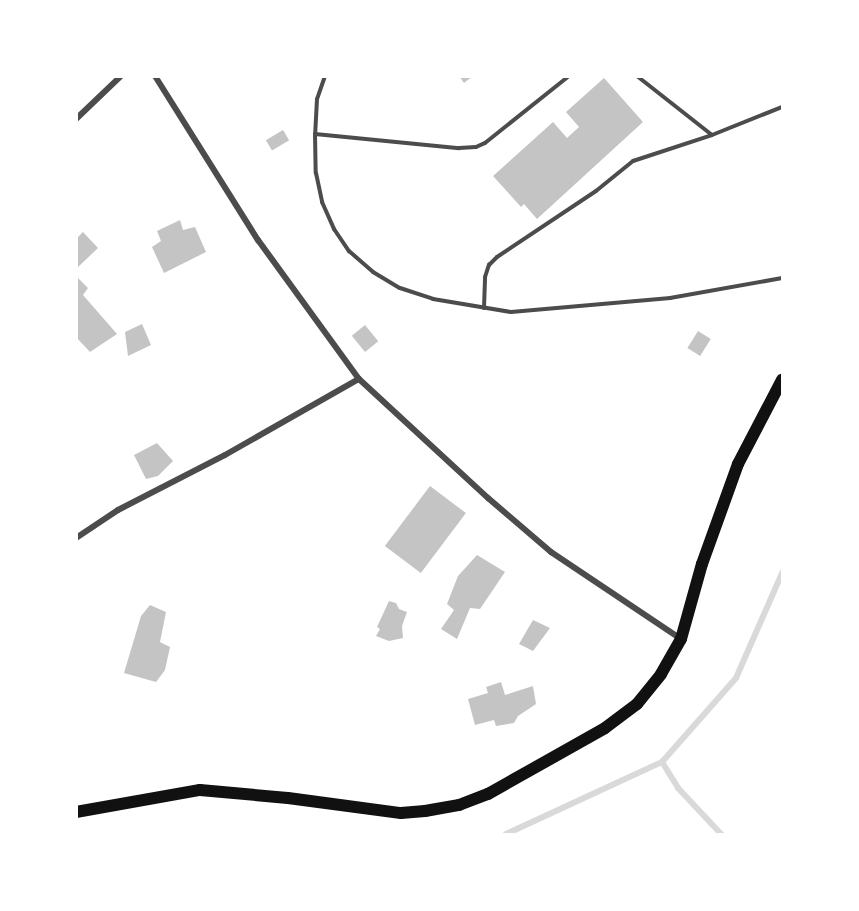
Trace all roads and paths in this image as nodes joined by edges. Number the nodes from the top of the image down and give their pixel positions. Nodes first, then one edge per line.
1 (121, 76) edge
2 (155, 76) edge
3 (325, 76) edge
4 (569, 76) edge
5 (637, 76) edge
6 (783, 106) edge
7 (76, 119) edge
8 (315, 134) junction
9 (712, 135) junction
10 (783, 278) edge
11 (484, 308) junction
12 (359, 379) junction
13 (783, 380) edge
14 (76, 538) edge
15 (681, 639) junction
16 (76, 812) edge

1 - 7 street
2 - 12 street
3 - 8 lane
4 - 8 lane
5 - 9 lane
6 - 9 lane
8 - 11 lane
9 - 11 lane
10 - 11 lane
12 - 14 street
12 - 15 street
13 - 15 main road
15 - 16 main road

